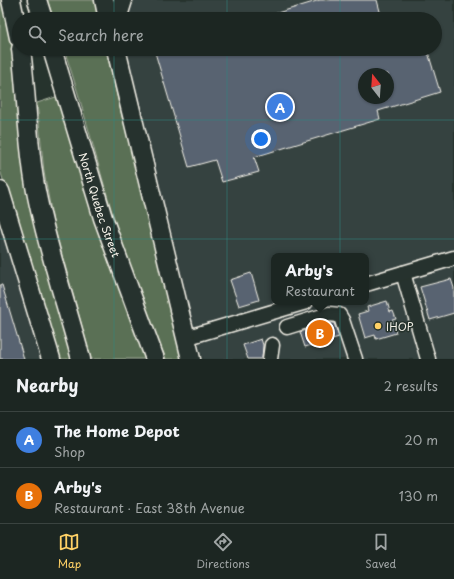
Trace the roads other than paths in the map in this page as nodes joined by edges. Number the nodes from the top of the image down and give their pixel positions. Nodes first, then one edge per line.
1 (11, 0) edge
2 (37, 0) edge
3 (104, 0) edge
4 (123, 0) edge
5 (14, 12) edge
6 (41, 12) edge
7 (107, 12) edge
8 (119, 12) edge
9 (22, 56) edge
10 (54, 56) edge
11 (118, 56) edge
12 (0, 194) edge
13 (454, 258) edge
14 (403, 273) junction
15 (369, 283) edge
16 (296, 305) edge
17 (287, 326) dead end
18 (185, 338) junction
19 (51, 359) edge
20 (81, 359) edge
21 (155, 359) edge
22 (191, 359) edge
23 (354, 359) edge
24 (428, 359) edge

1 - 5 main road
2 - 6 main road
3 - 7 main road
4 - 8 main road
9 - 20 main road
10 - 21 main road, North Quebec Street
11 - 18 main road
12 - 19 main road
13 - 14 street
14 - 15 street
14 - 24 street
16 - 18 street
17 - 23 street
18 - 22 main road

